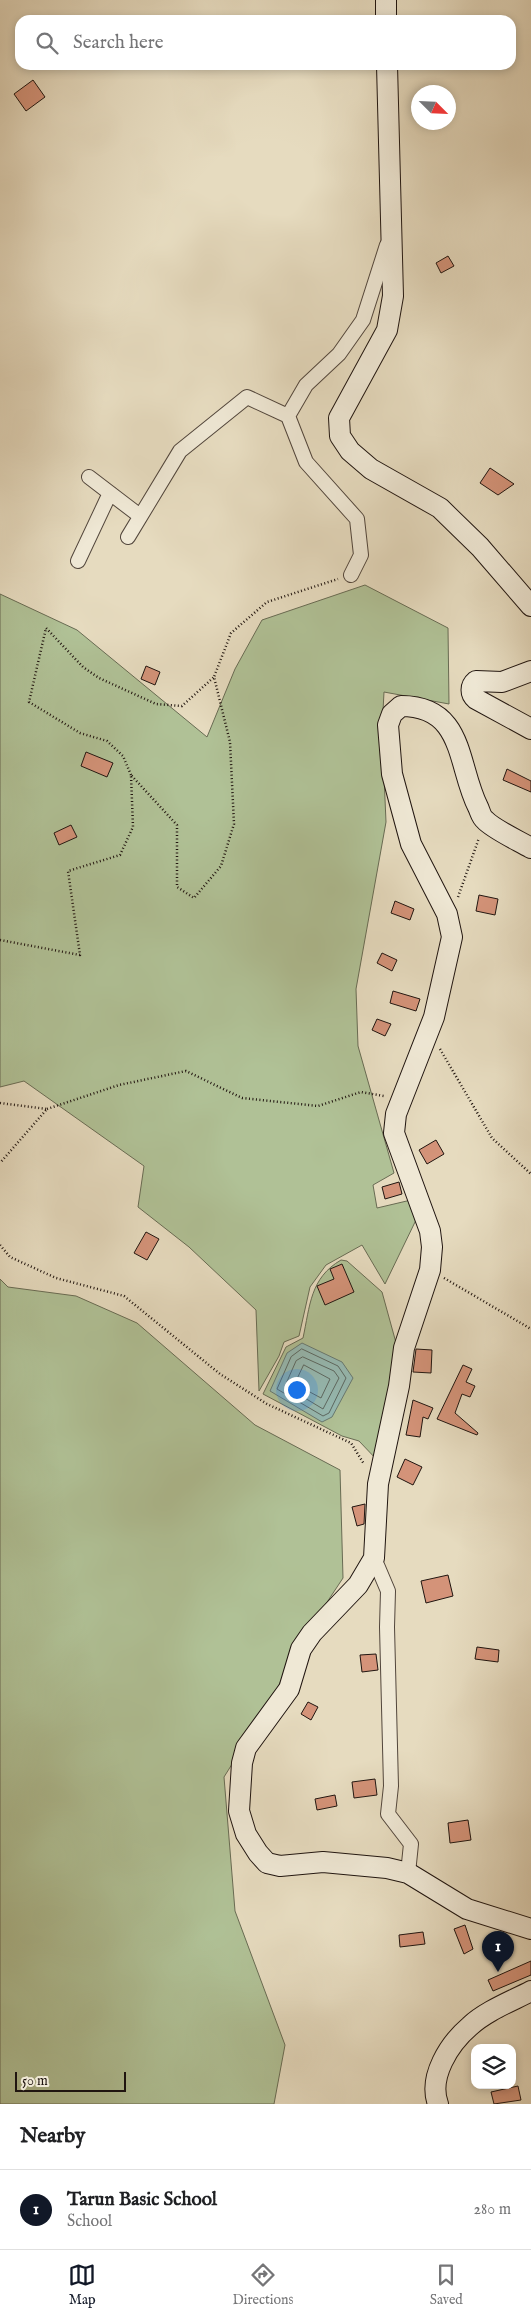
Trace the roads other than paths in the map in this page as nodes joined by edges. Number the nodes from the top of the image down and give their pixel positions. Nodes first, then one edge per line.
1 (386, 0) edge
2 (386, 15) edge
3 (387, 70) edge
4 (391, 232) junction
5 (288, 416) junction
6 (89, 477) dead end
7 (110, 493) junction
8 (140, 516) junction
9 (128, 537) dead end
10 (78, 561) dead end
11 (351, 575) road end
12 (531, 606) edge
13 (531, 671) edge
14 (531, 728) edge
15 (531, 848) edge
16 (374, 1558) junction
17 (408, 1873) junction
18 (531, 1929) edge
19 (531, 1991) edge
20 (438, 2104) edge

1 - 2 main road
3 - 4 main road
4 - 5 street
4 - 12 main road
5 - 8 street
5 - 11 street
6 - 7 street
7 - 8 street
7 - 10 street
8 - 9 street
13 - 14 main road
15 - 16 main road
16 - 17 street
16 - 17 main road
17 - 18 main road
19 - 20 main road

